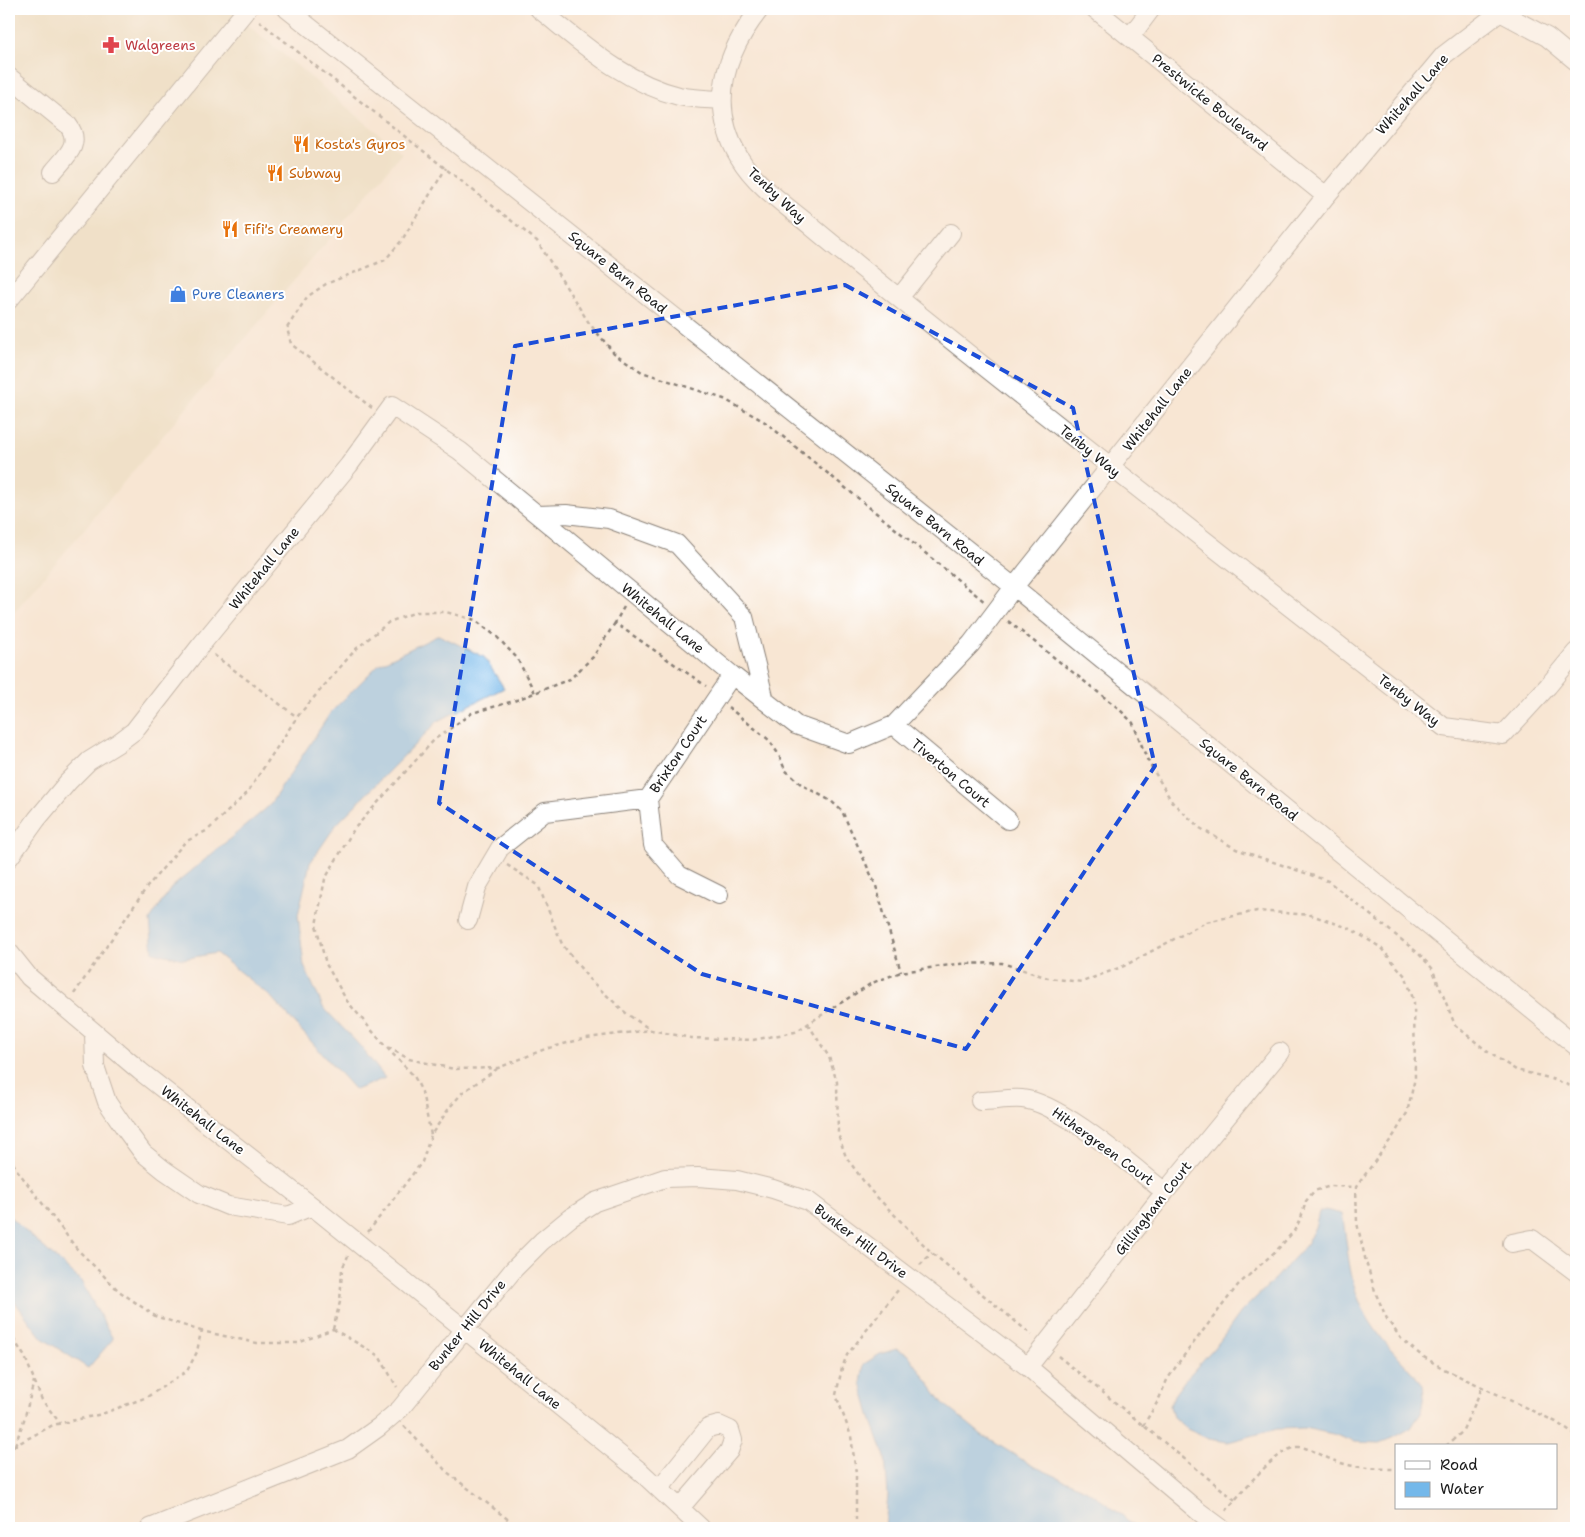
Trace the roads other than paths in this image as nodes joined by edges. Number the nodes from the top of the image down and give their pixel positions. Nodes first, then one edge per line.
1 (287, 9) edge
2 (539, 9) edge
3 (760, 9) edge
4 (1095, 9) edge
5 (1151, 9) edge
6 (246, 10) edge
7 (1130, 37) junction
8 (1576, 60) edge
9 (9, 77) edge
10 (721, 100) junction
11 (53, 172) dead end
12 (1326, 196) junction
13 (951, 233) dead end
14 (899, 298) junction
15 (9, 300) edge
16 (1110, 468) junction
17 (538, 515) junction
18 (1014, 587) junction
19 (1576, 652) edge
20 (732, 675) junction
21 (765, 701) junction
22 (894, 726) junction
23 (648, 799) junction
24 (1008, 820) dead end
25 (9, 858) edge
26 (719, 895) dead end
27 (468, 920) dead end
28 (9, 952) edge
29 (94, 1033) junction
30 (1576, 1046) edge
31 (1280, 1052) dead end
32 (980, 1101) dead end
33 (1165, 1192) junction
34 (312, 1206) junction
35 (1512, 1243) dead end
36 (1576, 1272) edge
37 (464, 1328) junction
38 (1028, 1367) junction
39 (659, 1489) junction
40 (680, 1508) junction
41 (150, 1528) edge
42 (701, 1528) edge
43 (1221, 1528) edge

1 - 18 street, Square Barn Road
2 - 10 street
3 - 10 street, Tenby Way
4 - 7 street, Prestwicke Boulevard
5 - 7 street
6 - 15 street
7 - 12 street, Prestwicke Boulevard
8 - 12 street, Whitehall Lane
9 - 11 street
10 - 14 street, Tenby Way
12 - 16 street, Whitehall Lane
13 - 14 street
14 - 16 street, Tenby Way
16 - 18 street, Whitehall Lane
16 - 19 street, Tenby Way
17 - 20 street, Whitehall Lane
17 - 21 street
17 - 25 street, Whitehall Lane
18 - 22 street, Whitehall Lane
18 - 30 street, Square Barn Road
20 - 21 street, Whitehall Lane
20 - 23 street, Brixton Court
21 - 22 street, Whitehall Lane
22 - 24 street, Tiverton Court
23 - 26 street, Brixton Court
23 - 27 street
28 - 29 street, Whitehall Lane
29 - 34 street, Whitehall Lane
29 - 34 street
31 - 33 street, Gillingham Court
32 - 33 street, Hithergreen Court
33 - 38 street, Gillingham Court
34 - 37 street, Whitehall Lane
35 - 36 street
37 - 38 street, Bunker Hill Drive
37 - 39 street, Whitehall Lane
37 - 41 street, Bunker Hill Drive
38 - 43 street, Bunker Hill Drive
39 - 40 street, Whitehall Lane
39 - 40 street
40 - 42 street, Whitehall Lane

